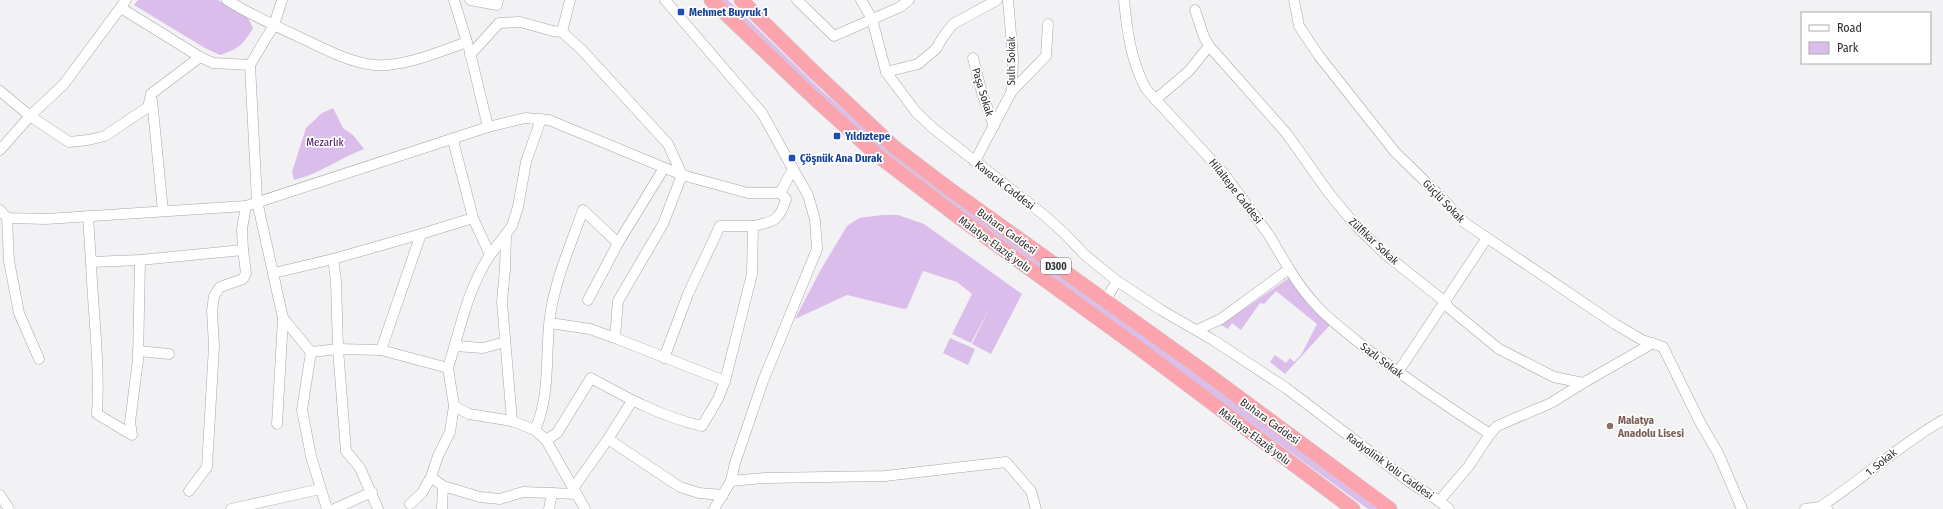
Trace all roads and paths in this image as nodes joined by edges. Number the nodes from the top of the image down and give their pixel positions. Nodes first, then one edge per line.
1 (227, 0) edge
2 (282, 0) edge
3 (454, 0) edge
4 (470, 0) edge
5 (570, 0) edge
6 (665, 0) edge
7 (711, 0) edge
8 (741, 0) edge
9 (797, 0) edge
10 (860, 0) edge
11 (909, 0) edge
12 (997, 0) edge
13 (1008, 0) edge
14 (1124, 0) edge
15 (1294, 0) edge
16 (498, 3) edge
17 (124, 4) edge
18 (1195, 10) dead end
19 (872, 19) junction
20 (499, 24) junction
21 (1048, 24) dead end
22 (274, 25) junction
23 (562, 32) junction
24 (468, 42) junction
25 (1209, 46) junction
26 (470, 54) junction
27 (200, 57) junction
28 (973, 58) dead end
29 (250, 65) junction
30 (886, 72) junction
31 (0, 91) edge
32 (1012, 91) junction
33 (151, 94) junction
34 (1155, 100) junction
35 (30, 116) junction
36 (541, 119) junction
37 (994, 126) junction
38 (488, 127) junction
39 (454, 140) junction
40 (0, 150) edge
41 (975, 160) junction
42 (664, 168) junction
43 (793, 169) junction
44 (682, 175) junction
45 (780, 193) junction
46 (257, 201) junction
47 (246, 206) junction
48 (163, 211) junction
49 (3, 214) edge
50 (88, 216) junction
51 (473, 218) junction
52 (753, 226) junction
53 (421, 234) junction
54 (506, 235) junction
55 (1487, 238) junction
56 (618, 244) junction
57 (243, 250) junction
58 (490, 255) junction
59 (333, 259) junction
60 (140, 260) junction
61 (91, 262) junction
62 (1289, 270) junction
63 (274, 273) junction
64 (1116, 281) junction
65 (588, 300) dead end
66 (1105, 301) junction
67 (1444, 301) junction
68 (283, 318) junction
69 (550, 323) junction
70 (1197, 330) junction
71 (615, 338) junction
72 (505, 342) junction
73 (1653, 343) junction
74 (455, 346) junction
75 (338, 349) junction
76 (381, 350) junction
77 (138, 351) junction
78 (311, 352) junction
79 (170, 354) dead end
80 (664, 358) junction
81 (39, 359) dead end
82 (448, 368) junction
83 (1398, 372) junction
84 (725, 382) junction
85 (1582, 383) junction
86 (632, 401) junction
87 (454, 406) junction
88 (1943, 420) edge
89 (512, 421) junction
90 (277, 424) dead end
91 (535, 430) junction
92 (1490, 434) junction
93 (608, 439) junction
94 (546, 440) junction
95 (431, 477) junction
96 (731, 481) junction
97 (443, 486) junction
98 (320, 489) junction
99 (189, 491) dead end
100 (575, 491) junction
101 (372, 492) junction
102 (552, 493) junction
103 (0, 495) edge
104 (723, 495) junction
105 (1439, 501) junction
106 (410, 504) dead end
107 (1824, 508) edge
108 (9, 509) edge
109 (231, 509) edge
110 (327, 509) edge
111 (334, 509) edge
112 (378, 509) edge
113 (442, 509) edge
114 (549, 509) edge
115 (585, 509) edge
116 (714, 509) edge
117 (1036, 509) edge
118 (1353, 509) edge
119 (1390, 509) edge
120 (1449, 509) edge
121 (1742, 509) edge
122 (1805, 509) edge

1 - 22 street
2 - 22 street
3 - 24 street
4 - 16 street
5 - 23 street
6 - 43 street
7 - 118 highway, Malatya-Elazığ yolu / D300
8 - 66 highway, Buhara Caddesi / D300
9 - 19 street
10 - 19 street, Kavacık Caddesi
11 - 19 street
12 - 30 street
13 - 32 street, Sulh Sokak
14 - 34 street, Hilaltepe Caddesi
15 - 55 street, Güçlü Sokak
16 - 20 street
17 - 27 street
17 - 35 street
18 - 25 street, Zülfikar Sokak
19 - 30 street, Kavacık Caddesi
20 - 23 street
20 - 26 street
21 - 32 street
22 - 24 street
22 - 29 street
23 - 44 street
24 - 26 street
25 - 34 street
25 - 67 street, Zülfikar Sokak
26 - 38 street
27 - 29 street
27 - 33 street
28 - 37 street, Paşa Sokak
29 - 46 street
30 - 41 street, Kavacık Caddesi
31 - 35 street
32 - 37 street, Sulh Sokak
33 - 35 street
33 - 48 street
34 - 62 street, Hilaltepe Caddesi
35 - 40 street
36 - 38 street
36 - 42 street
36 - 54 street
37 - 41 street, Sulh Sokak
38 - 39 street
39 - 46 street
39 - 51 street
41 - 64 street, Kavacık Caddesi
42 - 44 street
42 - 56 street
43 - 45 street
43 - 96 street
44 - 45 street
44 - 71 street
45 - 52 street
46 - 47 street
46 - 63 street
47 - 48 street
47 - 57 street
48 - 50 street
49 - 50 street
49 - 81 street
50 - 61 street
51 - 53 street
51 - 58 street
52 - 80 street
52 - 84 street
53 - 59 street
53 - 76 street
54 - 58 street
54 - 72 street
55 - 67 street
55 - 73 street, Güçlü Sokak
56 - 65 street
56 - 69 street
57 - 60 street
57 - 99 street
58 - 74 street
59 - 63 street
59 - 75 street
60 - 61 street
60 - 77 street
61 - 77 street
62 - 70 street
62 - 83 street, Sazlı Sokak
63 - 68 street
64 - 66 street
64 - 70 street, Kavacık Caddesi
66 - 119 highway, Buhara Caddesi / D300
67 - 83 street
67 - 85 street, Zülfikar Sokak
68 - 78 street
68 - 90 street
69 - 71 street
69 - 91 street
70 - 105 street, Radyolink Yolu Caddesi
71 - 80 street
72 - 74 street
72 - 89 street
73 - 85 street, Radyolink Yolu Caddesi
73 - 121 street, Güçlü Sokak
74 - 82 street
75 - 76 street
75 - 78 street
75 - 101 street
76 - 82 street
77 - 79 street
78 - 98 street
80 - 84 street
82 - 87 street
83 - 92 street, Sazlı Sokak
84 - 86 street
85 - 92 street, Radyolink Yolu Caddesi
86 - 93 street
86 - 94 street
87 - 89 street
87 - 95 street
88 - 107 street, 1. Sokak
89 - 91 street
91 - 94 street
92 - 105 street, Radyolink Yolu Caddesi
93 - 100 street
93 - 104 street
94 - 100 street
95 - 97 street
95 - 106 street
96 - 104 street
96 - 117 street
97 - 102 street
97 - 113 street
98 - 109 street
98 - 110 street
100 - 102 street
100 - 115 street
101 - 111 street
101 - 112 street
102 - 114 street
103 - 108 street
104 - 116 street
105 - 120 street
107 - 122 street

